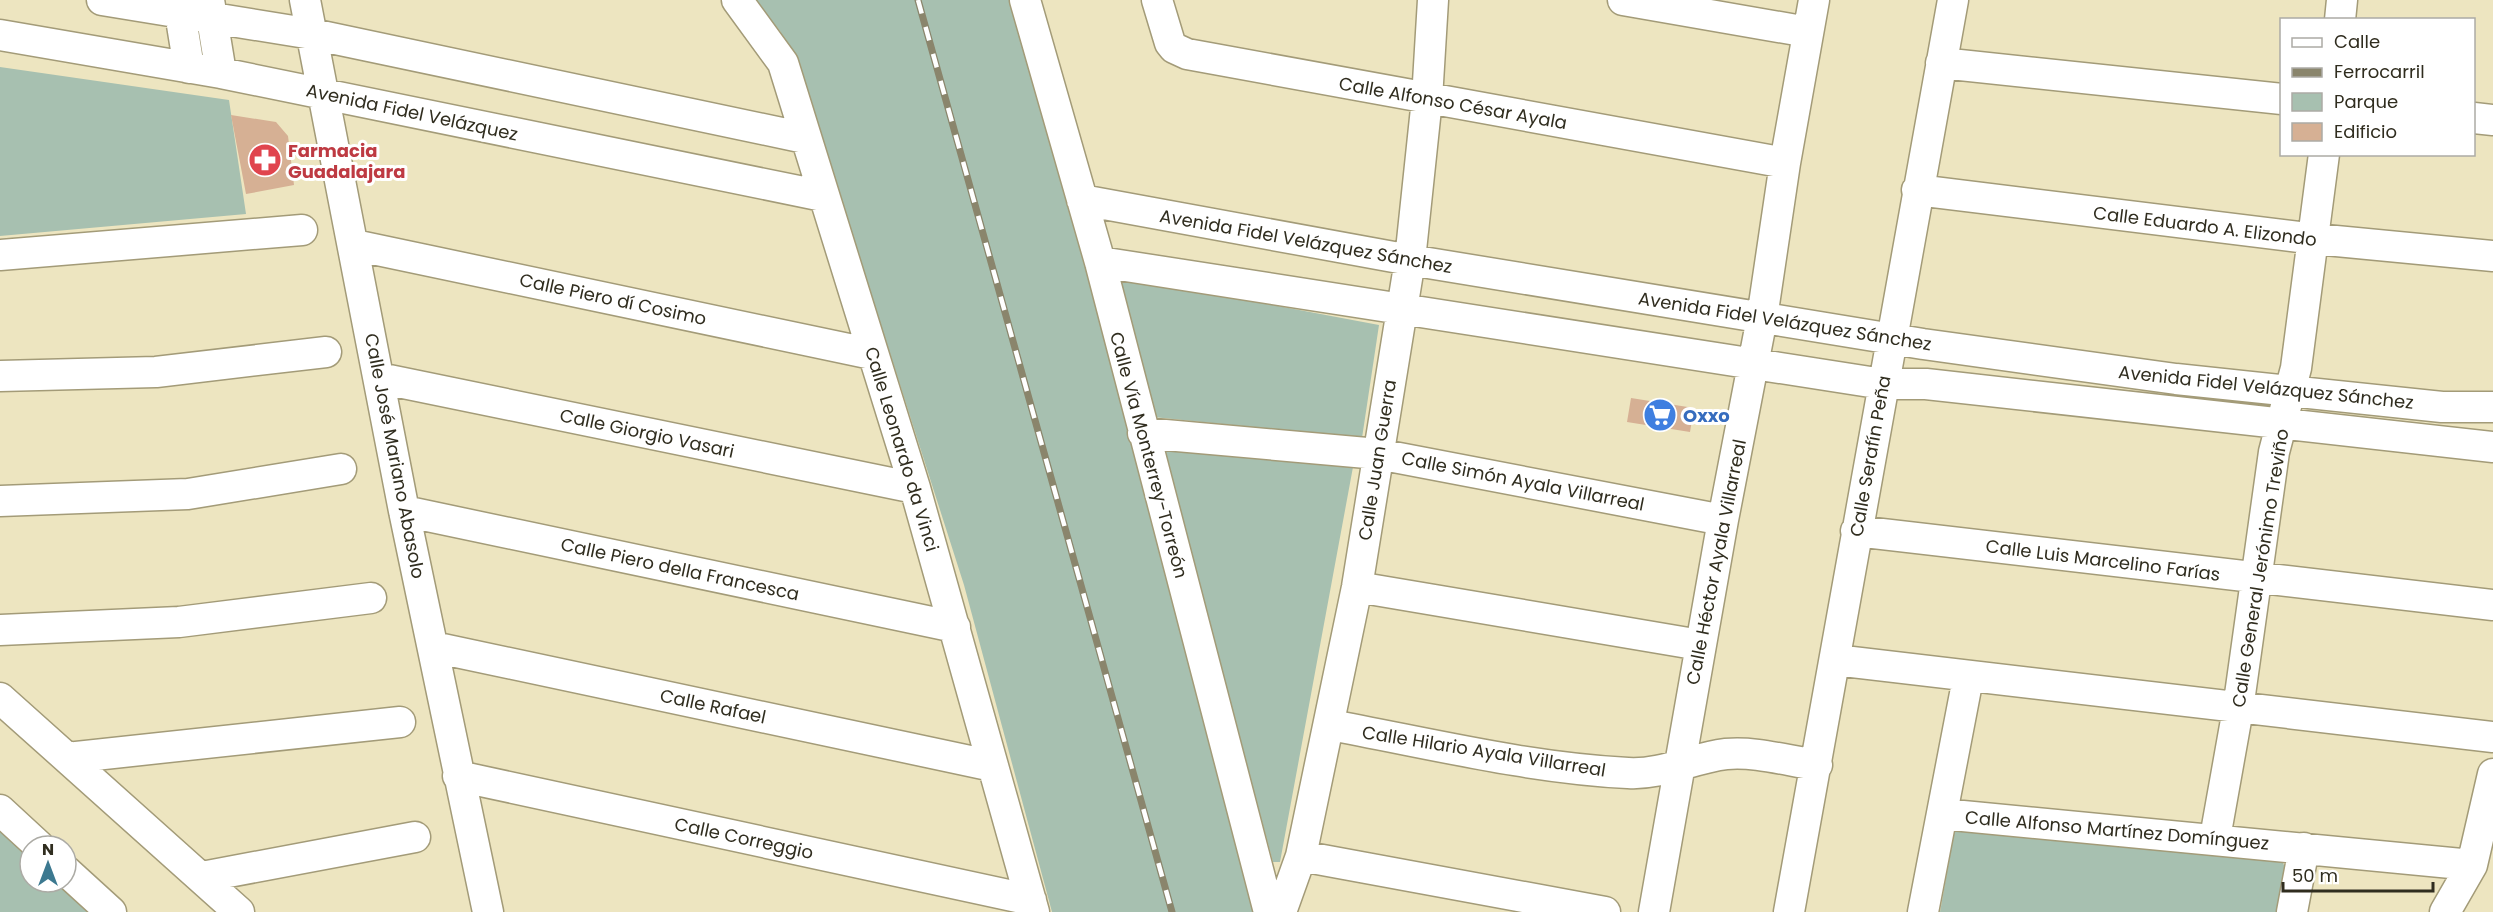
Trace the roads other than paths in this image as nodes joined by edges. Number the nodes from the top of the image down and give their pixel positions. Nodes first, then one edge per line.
1 (102, 0) edge
2 (305, 0) edge
3 (737, 0) edge
4 (1024, 0) edge
5 (1158, 0) edge
6 (1433, 0) edge
7 (1623, 0) edge
8 (1814, 0) edge
9 (1953, 0) edge
10 (2342, 0) edge
11 (179, 7) edge
12 (211, 9) edge
13 (2340, 18) edge
14 (1808, 32) junction
15 (312, 34) junction
16 (0, 35) edge
17 (1941, 63) junction
18 (189, 68) junction
19 (221, 74) junction
20 (323, 94) junction
21 (1426, 99) junction
22 (2280, 99) edge
23 (2475, 118) edge
24 (2493, 120) edge
25 (805, 138) junction
26 (2324, 156) edge
27 (1785, 164) junction
28 (1917, 190) junction
29 (823, 196) junction
30 (1082, 200) junction
31 (302, 230) dead end
32 (2314, 239) junction
33 (354, 245) junction
34 (0, 255) edge
35 (2493, 256) edge
36 (1410, 260) junction
37 (1100, 262) junction
38 (1403, 309) junction
39 (1762, 318) junction
40 (1891, 337) junction
41 (326, 352) dead end
42 (873, 354) junction
43 (1754, 365) junction
44 (0, 376) edge
45 (379, 378) junction
46 (1883, 384) junction
47 (2291, 390) junction
48 (2493, 407) edge
49 (2282, 423) junction
50 (1143, 434) junction
51 (2493, 447) edge
52 (1378, 454) junction
53 (341, 469) dead end
54 (915, 488) junction
55 (0, 501) edge
56 (404, 511) junction
57 (1723, 520) junction
58 (1856, 531) junction
59 (2255, 578) junction
60 (1357, 587) junction
61 (371, 598) dead end
62 (2493, 604) edge
63 (955, 627) junction
64 (0, 630) edge
65 (1700, 645) junction
66 (434, 647) junction
67 (1835, 660) junction
68 (1968, 678) junction
69 (0, 698) edge
70 (2238, 709) junction
71 (400, 722) dead end
72 (1330, 725) junction
73 (2493, 737) edge
74 (67, 758) junction
75 (1816, 765) junction
76 (993, 766) junction
77 (1679, 767) junction
78 (2493, 774) edge
79 (458, 776) junction
80 (0, 810) edge
81 (1942, 814) junction
82 (26, 834) edge
83 (415, 837) dead end
84 (2215, 838) junction
85 (2304, 848) junction
86 (1301, 856) junction
87 (2472, 865) junction
88 (202, 878) junction
89 (78, 882) edge
90 (1032, 906) edge
91 (493, 911) edge
92 (111, 912) edge
93 (239, 912) edge
94 (1269, 912) edge
95 (1281, 912) edge
96 (1605, 912) edge
97 (1654, 912) edge
98 (1789, 912) edge
99 (1923, 912) edge
100 (2292, 912) edge
101 (2445, 912) edge

1 - 11 street
2 - 15 street, Calle José Mariano Abasolo
3 - 25 street, Calle Leonardo da Vinci
4 - 30 street, Calle Vía Monterrey-Torreón
5 - 21 street, Calle Alfonso César Ayala
6 - 21 street, Calle Juan Guerra
7 - 14 street
8 - 14 street, Calle Héctor Ayala Villarreal
9 - 17 street, Calle Serafín Peña
10 - 13 street
11 - 12 street
11 - 18 street
12 - 15 street
12 - 19 street
14 - 27 street, Calle Héctor Ayala Villarreal
15 - 20 street, Calle José Mariano Abasolo
15 - 25 street
16 - 18 street, Avenida Fidel Velázquez
17 - 22 street
17 - 28 street, Calle Serafín Peña
18 - 19 street, Avenida Fidel Velázquez
19 - 20 street, Avenida Fidel Velázquez
20 - 29 street, Avenida Fidel Velázquez
20 - 33 street, Calle José Mariano Abasolo
21 - 27 street, Calle Alfonso César Ayala
21 - 36 street, Calle Juan Guerra
23 - 24 street
25 - 29 street, Calle Leonardo da Vinci
26 - 32 street, Calle General Jerónimo Treviño
27 - 39 street, Calle Héctor Ayala Villarreal
28 - 32 street, Calle Eduardo A. Elizondo
28 - 40 street, Calle Serafín Peña
29 - 42 street, Calle Leonardo da Vinci
30 - 36 street, Avenida Fidel Velázquez Sánchez
30 - 37 street, Calle Vía Monterrey-Torreón
31 - 34 street
32 - 35 street, Calle Eduardo A. Elizondo
32 - 47 street, Calle General Jerónimo Treviño
33 - 42 street, Calle Piero dí Cosimo
33 - 45 street, Calle José Mariano Abasolo
36 - 38 street, Calle Juan Guerra
36 - 39 street, Avenida Fidel Velázquez Sánchez
37 - 38 street, Avenida Fidel Velázquez Sánchez
37 - 50 street, Calle Vía Monterrey-Torreón
38 - 43 street, Avenida Fidel Velázquez Sánchez
38 - 52 street, Calle Juan Guerra
39 - 40 street, Avenida Fidel Velázquez Sánchez
39 - 43 street, Calle Héctor Ayala Villarreal
40 - 46 street, Calle Serafín Peña
40 - 47 street, Avenida Fidel Velázquez Sánchez
41 - 44 street
42 - 54 street, Calle Leonardo da Vinci
43 - 46 street, Avenida Fidel Velázquez Sánchez
43 - 57 street, Calle Héctor Ayala Villarreal
45 - 54 street, Calle Giorgio Vasari
45 - 56 street, Calle José Mariano Abasolo
46 - 49 street, Avenida Fidel Velázquez Sánchez
46 - 58 street, Calle Serafín Peña
47 - 48 street, Avenida Fidel Velázquez Sánchez
47 - 49 street, Calle General Jerónimo Treviño
49 - 51 street, Avenida Fidel Velázquez Sánchez
49 - 59 street, Calle General Jerónimo Treviño
50 - 52 street, Calle Simón Ayala Villarreal
50 - 94 street, Calle Vía Monterrey-Torreón
52 - 57 street, Calle Simón Ayala Villarreal
52 - 60 street, Calle Juan Guerra
53 - 55 street
54 - 63 street, Calle Leonardo da Vinci
56 - 63 street, Calle Piero della Francesca
56 - 66 street, Calle José Mariano Abasolo
57 - 65 street, Calle Héctor Ayala Villarreal
58 - 59 street, Calle Luis Marcelino Farías
58 - 67 street, Calle Serafín Peña
59 - 62 street, Calle Luis Marcelino Farías
59 - 70 street, Calle General Jerónimo Treviño
60 - 65 street
60 - 72 street, Calle Juan Guerra
61 - 64 street
63 - 76 street, Calle Leonardo da Vinci
65 - 77 street, Calle Héctor Ayala Villarreal
66 - 76 street, Calle Rafael
66 - 79 street, Calle José Mariano Abasolo
67 - 68 street
67 - 75 street, Calle Serafín Peña
68 - 70 street
68 - 81 street
69 - 74 street
70 - 73 street
70 - 84 street, Calle General Jerónimo Treviño
71 - 74 street
72 - 77 street, Calle Hilario Ayala Villarreal
72 - 86 street, Calle Juan Guerra
74 - 88 street
75 - 77 street, Calle Hilario Ayala Villarreal
75 - 98 street, Calle Serafín Peña
76 - 90 street, Calle Leonardo da Vinci
77 - 97 street, Calle Héctor Ayala Villarreal
78 - 87 street
79 - 90 street, Calle Correggio
79 - 91 street, Calle José Mariano Abasolo
80 - 82 street
81 - 84 street, Calle Alfonso Martínez Domínguez
81 - 99 street
83 - 88 street
84 - 85 street, Calle Alfonso Martínez Domínguez
85 - 87 street, Calle Alfonso Martínez Domínguez
85 - 100 street
86 - 95 street, Calle Juan Guerra
86 - 96 street
87 - 101 street
88 - 93 street
89 - 92 street

